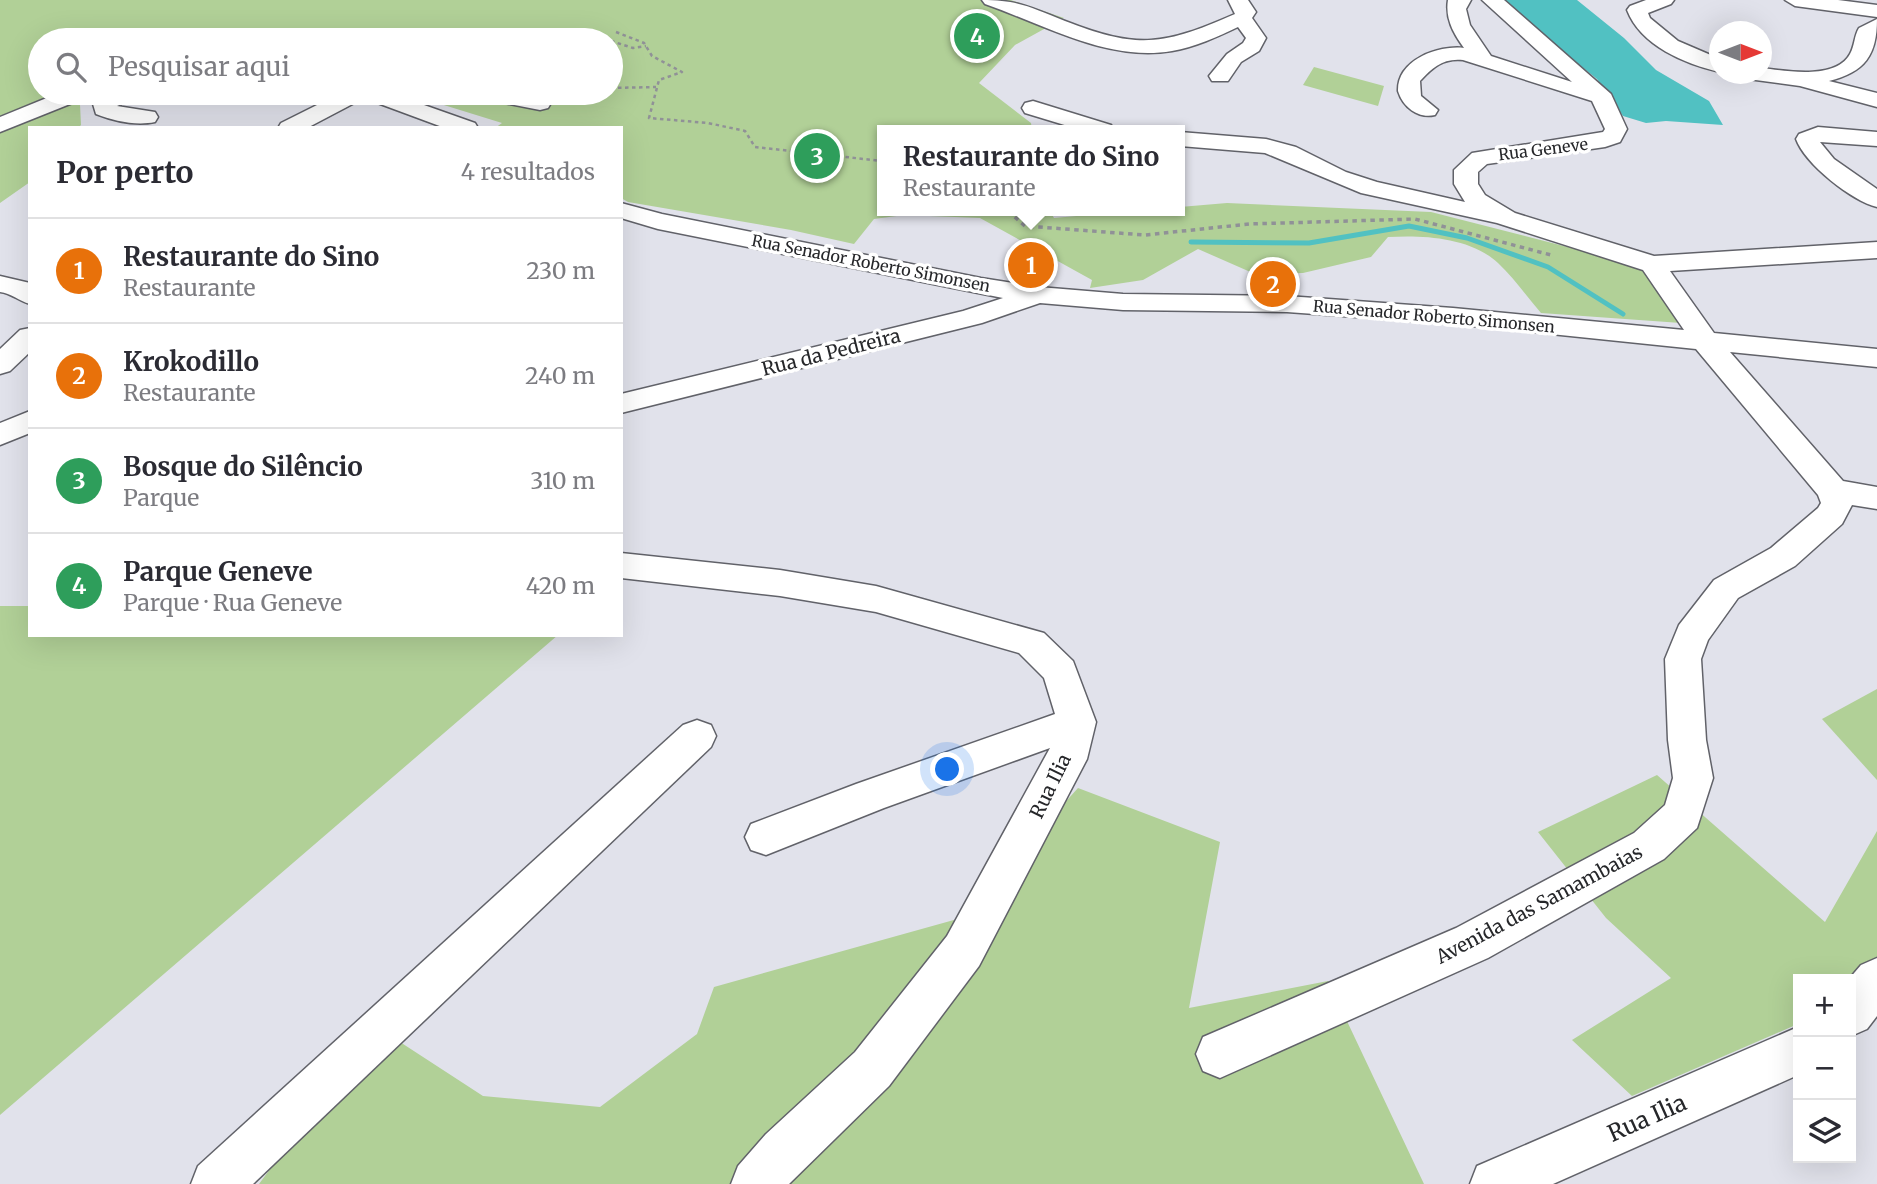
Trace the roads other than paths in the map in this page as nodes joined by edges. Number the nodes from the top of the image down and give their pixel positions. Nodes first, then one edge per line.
1 (992, 0) edge
2 (1461, 0) edge
3 (1492, 0) edge
4 (1795, 0) edge
5 (1240, 9) edge
6 (1877, 11) edge
7 (1673, 12) edge
8 (1877, 25) edge
9 (1484, 60) junction
10 (1699, 60) junction
11 (1709, 63) edge
12 (1220, 76) dead end
13 (1772, 76) edge
14 (1801, 80) junction
15 (1603, 99) junction
16 (1877, 100) edge
17 (48, 105) edge
18 (104, 105) edge
19 (334, 105) edge
20 (401, 105) edge
21 (1033, 108) dead end
22 (1427, 110) dead end
23 (147, 117) dead end
24 (0, 125) edge
25 (1087, 125) edge
26 (293, 126) edge
27 (461, 126) edge
28 (1866, 138) edge
29 (1185, 139) edge
30 (1877, 147) edge
31 (1877, 200) edge
32 (623, 211) edge
33 (1506, 218) junction
34 (1877, 250) edge
35 (1652, 264) junction
36 (0, 284) edge
37 (28, 294) edge
38 (1039, 295) junction
39 (28, 339) edge
40 (1705, 341) junction
41 (1877, 358) edge
42 (0, 365) edge
43 (623, 404) edge
44 (28, 422) edge
45 (0, 435) edge
46 (1833, 491) junction
47 (1877, 498) edge
48 (623, 565) edge
49 (1077, 722) junction
50 (697, 736) dead end
51 (766, 837) dead end
52 (1877, 980) edge
53 (1856, 1007) edge
54 (1793, 1053) edge
55 (1220, 1054) dead end
56 (216, 1184) edge
57 (756, 1184) edge
58 (1495, 1184) edge

1 - 5 street
2 - 9 street
3 - 15 street, Rua Geneve
4 - 6 street
5 - 12 street
7 - 10 street
7 - 10 street
8 - 14 street
9 - 15 street
9 - 22 street
10 - 11 street
13 - 14 street
14 - 16 street
15 - 33 street, Rua Geneve
17 - 24 street
18 - 23 street
19 - 26 street
20 - 27 street
21 - 25 street
28 - 30 street
28 - 31 street
29 - 33 street
32 - 38 street, Rua Senador Roberto Simonsen
33 - 35 street, Rua Geneve
34 - 35 street
35 - 40 street
36 - 37 street
38 - 40 street, Rua Senador Roberto Simonsen
38 - 43 street, Rua da Pedreira
39 - 42 street
40 - 41 street, Rua Senador Roberto Simonsen
40 - 46 street
44 - 45 street
46 - 47 street
46 - 55 street, Avenida das Samambaias
48 - 49 street
49 - 51 street
49 - 57 street, Rua Ilia
50 - 56 street
52 - 53 street
54 - 58 street, Rua Ilia

